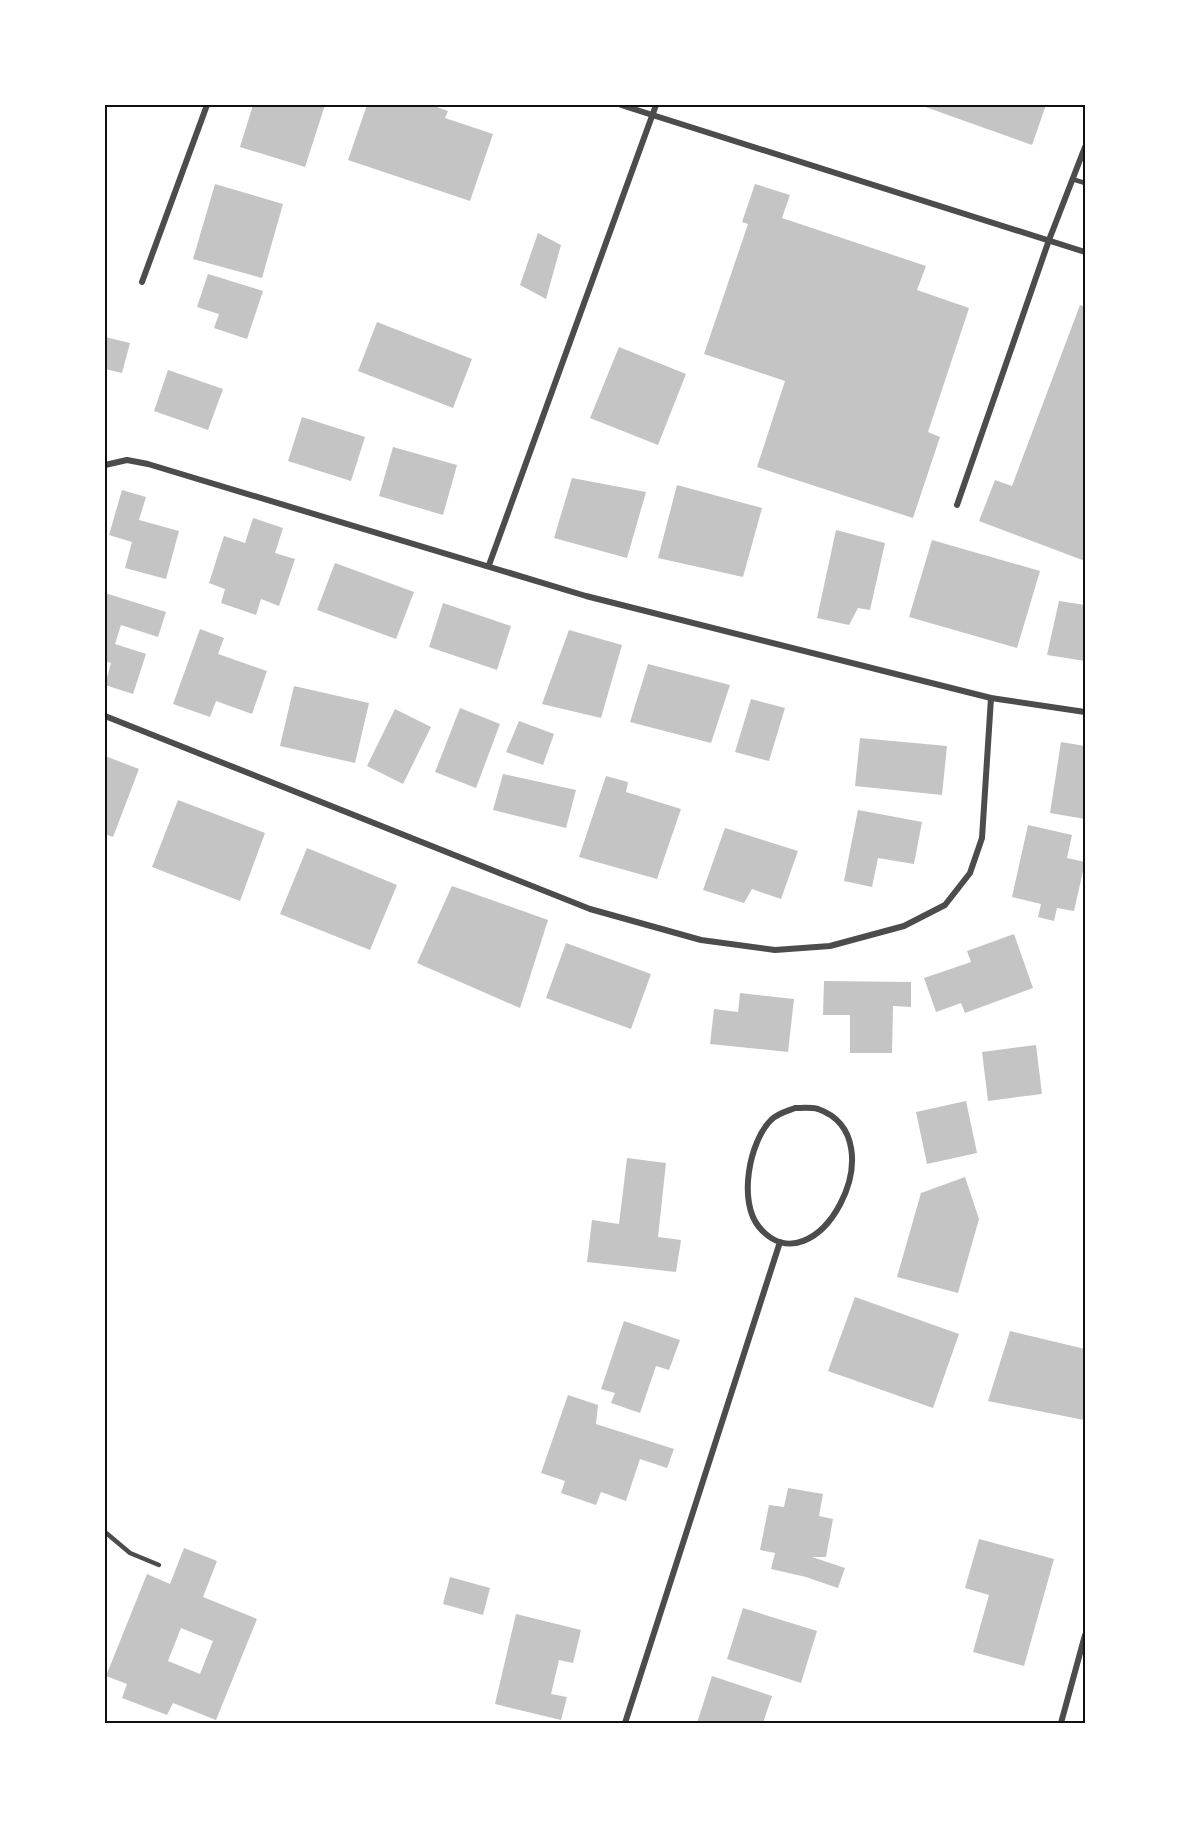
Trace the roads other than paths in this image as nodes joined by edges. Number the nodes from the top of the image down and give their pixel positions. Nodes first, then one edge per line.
1 (207, 105) edge
2 (621, 105) edge
3 (656, 105) edge
4 (652, 115) junction
5 (1085, 147) edge
6 (1072, 179) junction
7 (1085, 183) edge
8 (1049, 240) junction
9 (1085, 252) edge
10 (142, 282) dead end
11 (105, 465) edge
12 (957, 505) dead end
13 (489, 566) junction
14 (991, 698) junction
15 (1085, 712) edge
16 (105, 716) edge
17 (780, 1242) junction
18 (105, 1532) edge
19 (159, 1565) dead end
20 (1085, 1635) edge
21 (625, 1723) edge
22 (1061, 1723) edge

1 - 10 street
2 - 4 street
3 - 4 street
4 - 8 street
4 - 13 street
5 - 6 street
6 - 7 lane
6 - 8 street
8 - 9 street
8 - 12 street
11 - 13 street
13 - 14 street
14 - 15 street
14 - 16 street
17 - 17 street
17 - 21 street
18 - 19 lane
20 - 22 street

